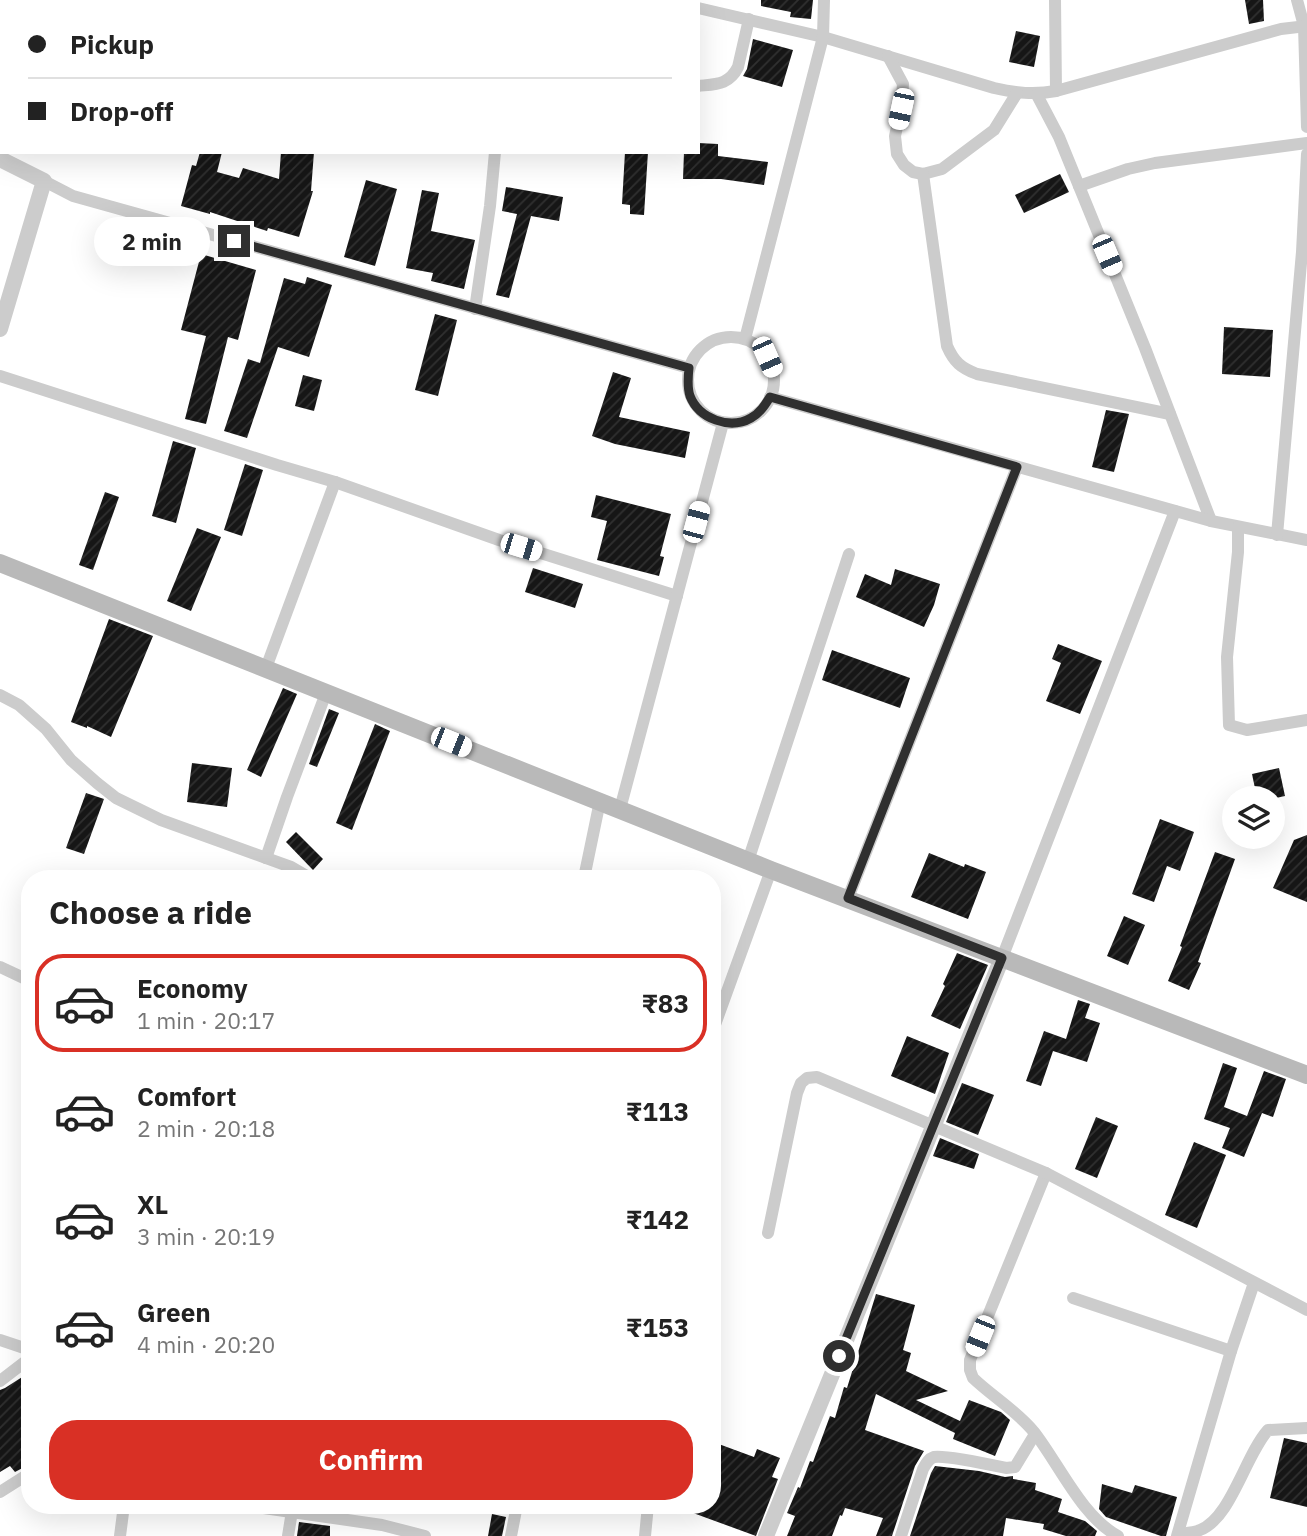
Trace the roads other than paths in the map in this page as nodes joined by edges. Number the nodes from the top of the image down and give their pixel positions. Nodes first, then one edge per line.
1 (824, 0) edge
2 (1055, 0) edge
3 (1297, 0) edge
4 (700, 8) edge
5 (749, 19) junction
6 (1305, 26) edge
7 (823, 37) junction
8 (887, 56) junction
9 (700, 86) edge
10 (1056, 92) junction
11 (1017, 93) junction
12 (1037, 94) junction
13 (1307, 127) edge
14 (1307, 143) edge
15 (495, 154) edge
16 (1307, 154) edge
17 (0, 159) edge
18 (923, 174) junction
19 (44, 181) junction
20 (1079, 186) junction
21 (475, 309) junction
22 (0, 328) edge
23 (745, 339) junction
24 (689, 368) junction
25 (0, 376) edge
26 (770, 397) junction
27 (1170, 414) junction
28 (723, 423) junction
29 (1017, 467) junction
30 (335, 482) junction
31 (1175, 511) junction
32 (1212, 521) junction
33 (1238, 527) junction
34 (1277, 535) junction
35 (1307, 540) edge
36 (849, 554) dead end
37 (0, 563) edge
38 (677, 596) junction
39 (266, 668) junction
40 (327, 693) junction
41 (0, 695) edge
42 (1307, 720) edge
43 (600, 801) junction
44 (620, 809) junction
45 (266, 858) junction
46 (748, 861) junction
47 (296, 870) edge
48 (586, 870) edge
49 (771, 870) junction
50 (848, 898) junction
51 (1002, 958) junction
52 (0, 967) edge
53 (21, 977) edge
54 (721, 1008) edge
55 (1307, 1075) edge
56 (934, 1124) junction
57 (1046, 1172) junction
58 (768, 1233) dead end
59 (1254, 1283) junction
60 (1073, 1298) dead end
61 (1307, 1310) edge
62 (0, 1340) edge
63 (21, 1347) edge
64 (1231, 1351) junction
65 (21, 1365) edge
66 (0, 1381) edge
67 (1307, 1428) edge
68 (1035, 1434) junction
69 (21, 1479) edge
70 (0, 1492) edge
71 (123, 1514) edge
72 (292, 1514) edge
73 (324, 1514) edge
74 (515, 1514) edge
75 (647, 1514) edge
76 (1177, 1535) edge
77 (120, 1536) edge
78 (288, 1536) edge
79 (425, 1536) edge
80 (511, 1536) edge
81 (645, 1536) edge
82 (766, 1536) edge
83 (901, 1536) edge
84 (1118, 1536) edge

1 - 7 street
2 - 10 street
3 - 6 street
4 - 5 street
5 - 7 street
5 - 9 street
6 - 10 street
6 - 13 street
7 - 8 street
7 - 23 street
8 - 11 street
8 - 18 street
10 - 12 street
11 - 12 street
11 - 18 street
12 - 20 street
14 - 20 street
15 - 21 street
16 - 34 street
17 - 19 street
18 - 27 street
19 - 21 street
19 - 22 street
20 - 27 street
21 - 24 street
23 - 24 street
23 - 26 street
24 - 28 street
25 - 30 street
26 - 28 street
26 - 29 street
27 - 32 street
28 - 38 street
29 - 31 street
29 - 50 street
30 - 38 street
30 - 39 street
31 - 32 street
31 - 51 street
32 - 33 street
33 - 34 street
33 - 42 street
34 - 35 street
36 - 46 street
37 - 39 main road
38 - 44 street
39 - 40 main road
40 - 43 main road
40 - 45 street
41 - 45 street
43 - 44 main road
43 - 48 street
44 - 46 main road
45 - 47 street
46 - 49 main road
49 - 50 main road
49 - 54 street
50 - 51 main road
51 - 55 main road
51 - 56 street
52 - 53 street
56 - 57 street
56 - 58 street
56 - 82 street
57 - 59 street
57 - 68 street
59 - 61 street
59 - 64 street
60 - 64 street
62 - 63 street
64 - 76 street
65 - 66 street
67 - 76 street
68 - 83 street
68 - 84 street
69 - 70 street
71 - 77 street
72 - 78 street
73 - 79 street
74 - 80 street
75 - 81 street

